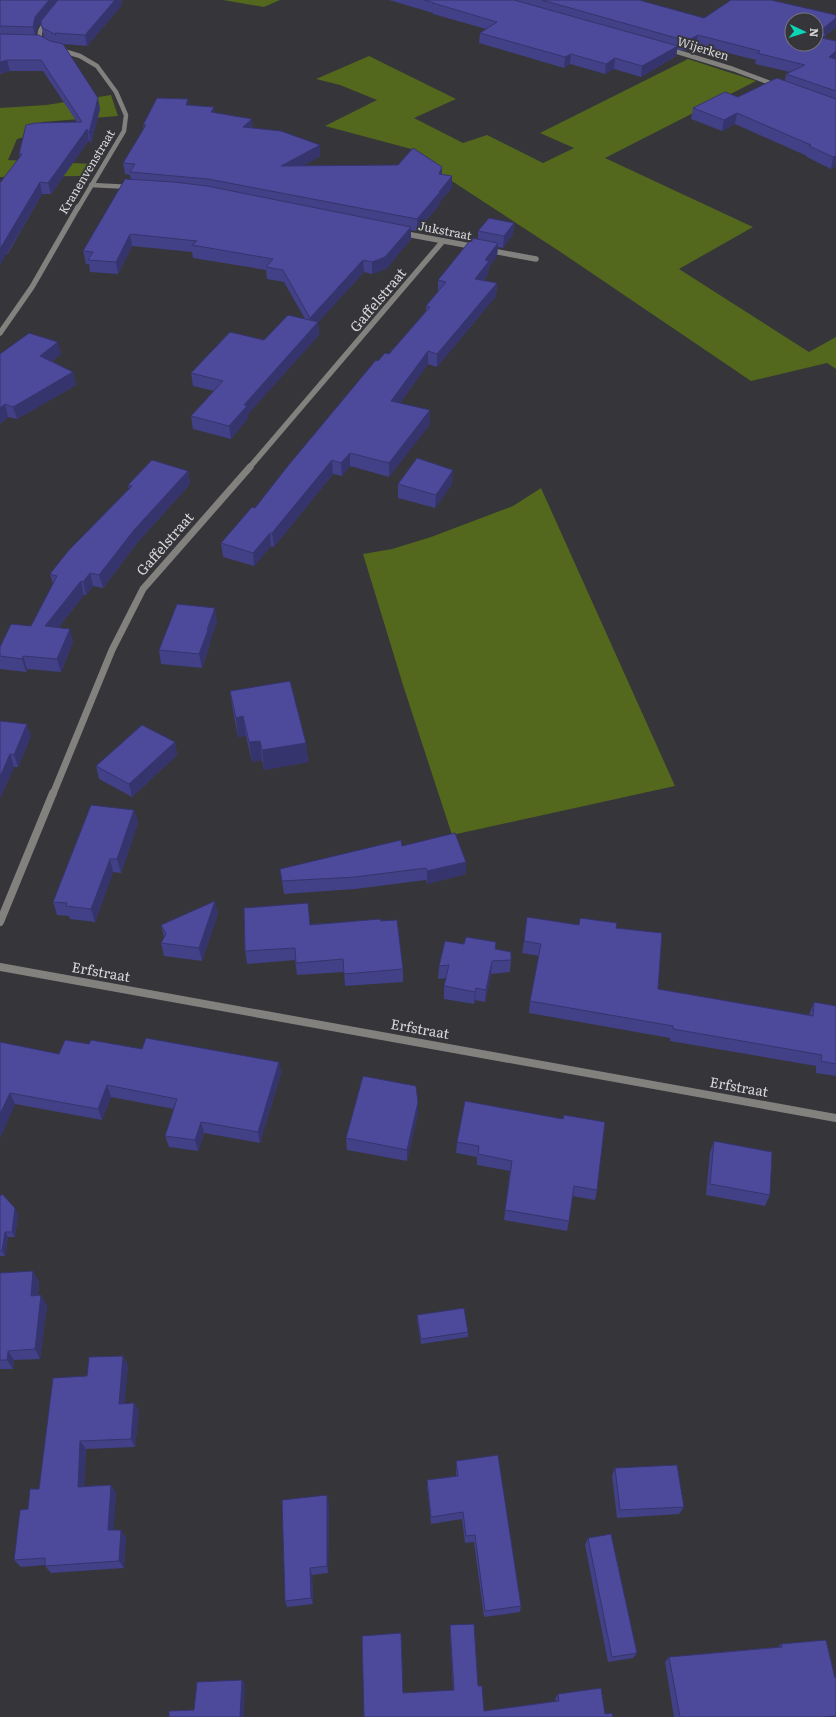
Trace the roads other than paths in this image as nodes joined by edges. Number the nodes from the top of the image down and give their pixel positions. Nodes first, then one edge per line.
1 (49, 18) edge
2 (35, 42) edge
3 (42, 42) junction
4 (48, 45) edge
5 (53, 48) edge
6 (663, 48) edge
7 (785, 88) edge
8 (91, 185) junction
9 (136, 188) edge
10 (397, 232) edge
11 (443, 241) junction
12 (536, 259) dead end
13 (0, 334) edge
14 (0, 922) edge
15 (0, 967) edge
16 (836, 1118) edge

1 - 3 street
2 - 3 street
3 - 4 street
5 - 8 street, Kranenvenstraat
6 - 7 street, Wijerken
8 - 9 street
8 - 13 street, Kranenvenstraat
10 - 11 street, Jukstraat
11 - 12 street, Jukstraat
11 - 14 street, Gaffelstraat
15 - 16 street, Erfstraat

